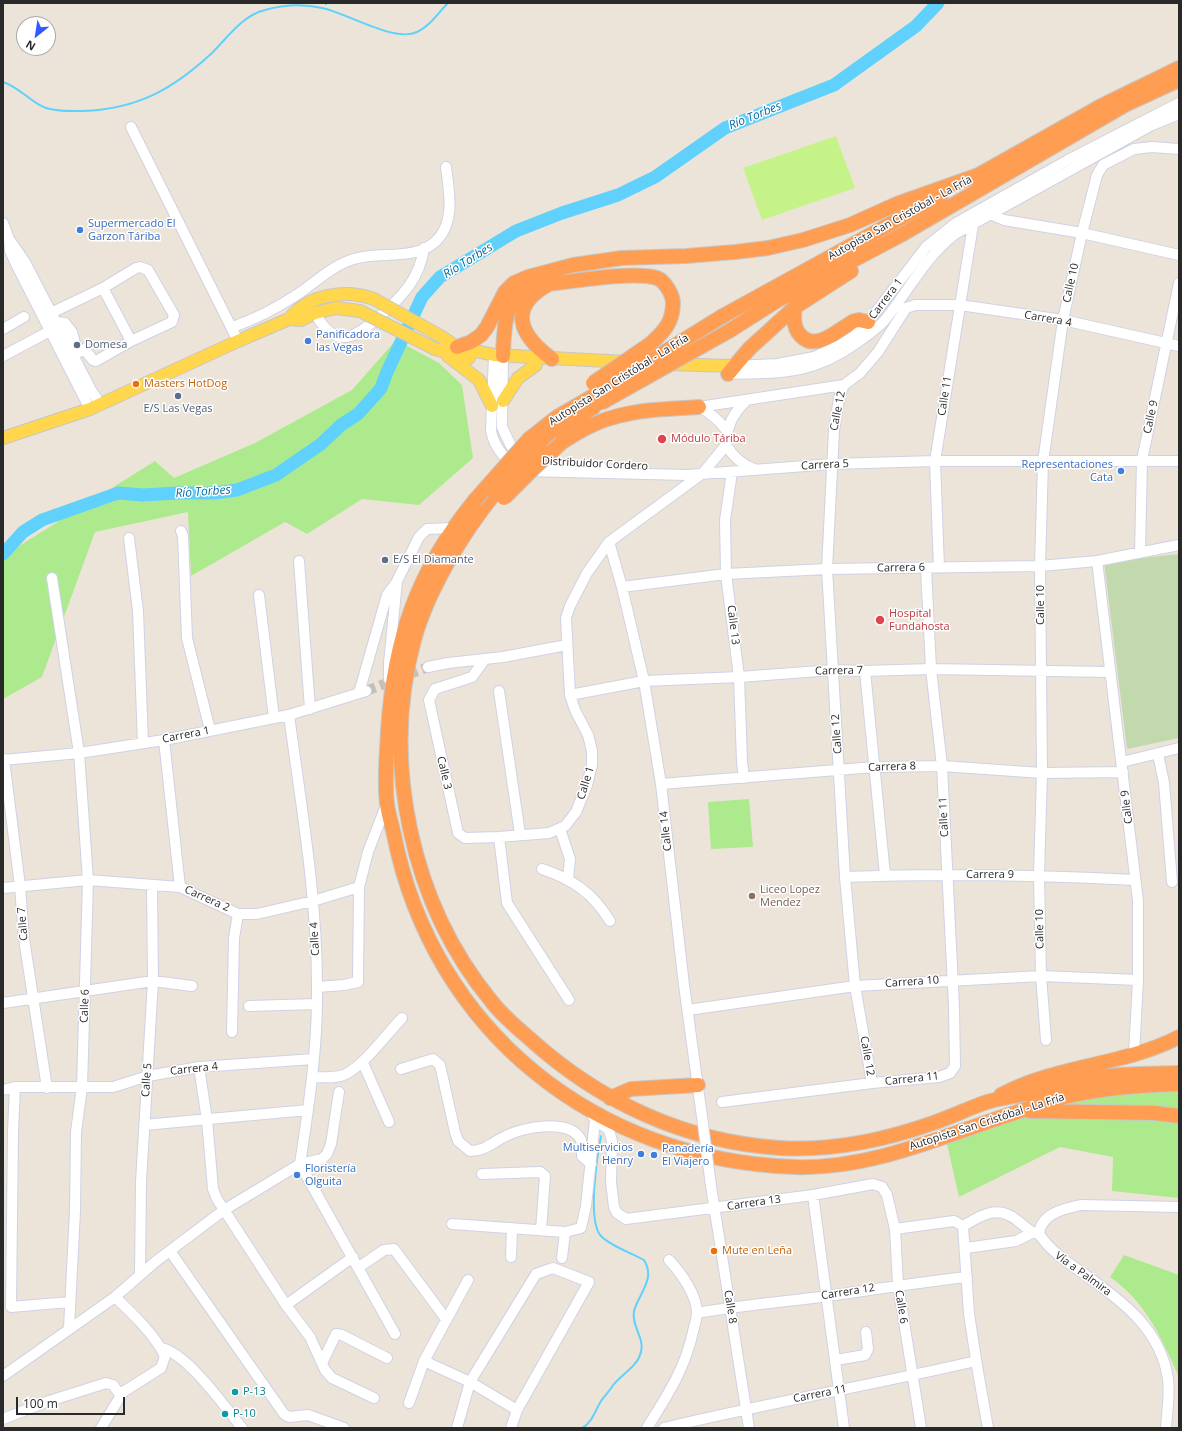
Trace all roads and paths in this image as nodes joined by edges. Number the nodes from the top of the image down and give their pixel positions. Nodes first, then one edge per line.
1 (1179, 68) edge
2 (1179, 80) edge
3 (1179, 103) edge
4 (1179, 114) edge
5 (131, 127) dead end
6 (1179, 149) edge
7 (446, 167) dead end
8 (982, 174) junction
9 (992, 215) junction
10 (3, 223) edge
11 (973, 224) junction
12 (1082, 233) junction
13 (901, 235) junction
14 (9, 239) junction
15 (424, 248) junction
16 (6, 253) edge
17 (1179, 255) edge
18 (1179, 283) edge
19 (549, 284) junction
20 (103, 288) junction
21 (499, 304) junction
22 (960, 305) junction
23 (795, 307) junction
24 (315, 313) junction
25 (24, 317) dead end
26 (54, 318) junction
27 (289, 319) junction
28 (1063, 320) junction
29 (868, 322) junction
30 (233, 327) junction
31 (3, 329) edge
32 (50, 331) junction
33 (131, 341) junction
34 (238, 341) junction
35 (1167, 345) junction
36 (1179, 346) edge
37 (457, 347) junction
38 (438, 351) junction
39 (72, 352) junction
40 (3, 356) edge
41 (552, 359) junction
42 (499, 360) junction
43 (536, 365) junction
44 (731, 370) junction
45 (844, 385) junction
46 (596, 394) junction
47 (747, 400) junction
48 (503, 401) junction
49 (492, 406) junction
50 (95, 407) junction
51 (699, 407) junction
52 (726, 431) junction
53 (3, 438) edge
54 (534, 443) junction
55 (726, 445) junction
56 (1142, 460) junction
57 (935, 461) junction
58 (1179, 461) edge
59 (1043, 462) junction
60 (832, 464) junction
61 (756, 470) junction
62 (732, 472) junction
63 (702, 473) junction
64 (500, 496) junction
65 (181, 531) dead end
66 (458, 532) junction
67 (130, 538) dead end
68 (609, 542) junction
69 (1179, 545) edge
70 (1140, 553) junction
71 (299, 561) dead end
72 (1097, 561) junction
73 (1040, 566) junction
74 (926, 568) junction
75 (940, 568) junction
76 (827, 569) junction
77 (726, 574) junction
78 (52, 578) dead end
79 (397, 581) junction
80 (622, 587) junction
81 (258, 595) dead end
82 (567, 645) junction
83 (485, 659) junction
84 (428, 667) tunnel mouth
85 (932, 669) junction
86 (833, 670) junction
87 (865, 671) junction
88 (1040, 672) junction
89 (1109, 672) junction
90 (739, 678) junction
91 (644, 681) junction
92 (499, 691) dead end
93 (570, 695) junction
94 (390, 705) junction
95 (310, 709) junction
96 (289, 715) junction
97 (274, 718) junction
98 (210, 730) junction
99 (164, 740) junction
100 (143, 743) junction
101 (1179, 748) edge
102 (79, 753) junction
103 (1158, 754) junction
104 (4, 760) edge
105 (942, 766) junction
106 (875, 767) junction
107 (1122, 767) junction
108 (840, 771) junction
109 (1042, 773) junction
110 (744, 778) junction
111 (661, 784) junction
112 (387, 803) junction
113 (560, 829) junction
114 (520, 834) junction
115 (498, 837) junction
116 (542, 869) dead end
117 (885, 875) junction
118 (947, 875) junction
119 (1039, 875) junction
120 (845, 877) junction
121 (568, 879) junction
122 (88, 880) junction
123 (1135, 880) junction
124 (1172, 882) dead end
125 (152, 885) junction
126 (20, 886) junction
127 (180, 887) junction
128 (359, 887) junction
129 (3, 888) edge
130 (313, 901) junction
131 (238, 914) junction
132 (610, 921) dead end
133 (1041, 976) junction
134 (952, 980) junction
135 (1138, 980) junction
136 (153, 982) junction
137 (192, 986) dead end
138 (855, 986) junction
139 (317, 987) junction
140 (86, 990) junction
141 (33, 1000) junction
142 (569, 1000) dead end
143 (3, 1003) edge
144 (316, 1004) junction
145 (249, 1006) dead end
146 (688, 1010) junction
147 (402, 1018) dead end
148 (232, 1032) dead end
149 (1178, 1038) edge
150 (1046, 1040) dead end
151 (1134, 1054) junction
152 (314, 1059) junction
153 (362, 1062) junction
154 (955, 1066) joint
155 (199, 1067) junction
156 (401, 1069) dead end
157 (1179, 1074) edge
158 (148, 1076) junction
159 (312, 1077) junction
160 (872, 1083) junction
161 (1179, 1084) edge
162 (698, 1085) junction
163 (16, 1087) junction
164 (48, 1088) junction
165 (82, 1088) junction
166 (3, 1090) edge
167 (339, 1092) dead end
168 (610, 1098) junction
169 (722, 1102) dead end
170 (987, 1102) junction
171 (308, 1110) junction
172 (1022, 1110) junction
173 (591, 1114) junction
174 (1179, 1116) edge
175 (207, 1120) junction
176 (389, 1122) dead end
177 (144, 1125) junction
178 (300, 1164) junction
179 (591, 1164) junction
180 (482, 1174) dead end
181 (711, 1186) joint
182 (882, 1188) joint
183 (813, 1195) junction
184 (1179, 1207) edge
185 (714, 1208) junction
186 (224, 1210) junction
187 (452, 1224) dead end
188 (963, 1226) junction
189 (512, 1228) junction
190 (895, 1229) junction
191 (541, 1230) junction
192 (565, 1232) junction
193 (1036, 1233) junction
194 (966, 1248) junction
195 (170, 1251) junction
196 (511, 1257) dead end
197 (353, 1258) junction
198 (562, 1258) dead end
199 (669, 1260) dead end
200 (359, 1267) junction
201 (140, 1274) junction
202 (967, 1277) junction
203 (468, 1280) dead end
204 (898, 1284) junction
205 (115, 1296) junction
206 (827, 1296) junction
207 (69, 1302) junction
208 (286, 1305) junction
209 (730, 1307) junction
210 (697, 1313) junction
211 (446, 1319) junction
212 (69, 1328) junction
213 (866, 1332) dead end
214 (395, 1334) dead end
215 (161, 1348) junction
216 (386, 1358) dead end
217 (836, 1360) junction
218 (424, 1361) junction
219 (976, 1361) junction
220 (322, 1363) junction
221 (3, 1376) edge
222 (912, 1376) junction
223 (470, 1382) junction
224 (839, 1391) junction
225 (121, 1396) junction
226 (374, 1398) dead end
227 (409, 1403) dead end
228 (746, 1408) junction
229 (517, 1410) junction
230 (3, 1419) edge
231 (101, 1428) edge
232 (242, 1428) edge
233 (344, 1428) edge
234 (457, 1428) edge
235 (512, 1428) edge
236 (647, 1428) edge
237 (664, 1428) edge
238 (749, 1428) edge
239 (844, 1428) edge
240 (921, 1428) edge
241 (988, 1428) edge
242 (1166, 1428) edge

1 - 8 highway, Autopista San Cristóbal - La Fría
2 - 13 highway, Autopista San Cristóbal - La Fría
3 - 29 street, Carrera 1
4 - 9 street, Carrera 1
5 - 30 street
6 - 12 street, Calle 10
7 - 15 street
8 - 21 highway
8 - 46 highway, Autopista San Cristóbal - La Fría, bridge
9 - 11 street, Carrera 1
9 - 12 street
10 - 14 street
11 - 22 street, Calle 11
11 - 44 street, Carrera 1
12 - 17 street
12 - 28 street, Calle 10
13 - 23 highway
13 - 46 highway, Autopista San Cristóbal - La Fría, bridge
14 - 16 street
14 - 26 street
15 - 24 street
15 - 30 street
16 - 32 street
18 - 35 street, Calle 9
19 - 41 highway
19 - 42 highway
19 - 46 highway, bridge
20 - 26 street
20 - 33 street
20 - 33 street
21 - 37 highway
21 - 42 highway
22 - 28 street, Carrera 4
22 - 45 street, Carrera 4
22 - 57 street, Calle 11
23 - 29 highway
23 - 44 highway
24 - 27 main road
24 - 38 main road, bridge
25 - 31 street
26 - 39 street
27 - 34 main road
27 - 37 main road, bridge
28 - 35 street, Carrera 4
28 - 59 street, Calle 10
29 - 44 street, Carrera 1
30 - 34 street
32 - 40 street
32 - 50 street
33 - 39 street
34 - 50 main road
35 - 36 street, Carrera 4
35 - 56 street, Calle 9
37 - 42 main road
38 - 42 main road
38 - 49 main road
39 - 50 street
41 - 42 main road, Carrera 1
41 - 44 main road, Carrera 1
42 - 43 main road
42 - 48 street, Distribuidor Cordero
42 - 49 street
43 - 44 main road
43 - 48 main road
45 - 47 street
45 - 60 street, Calle 12
46 - 54 highway, Autopista San Cristóbal - La Fría
46 - 54 highway, Autopista San Cristóbal - La Fría
47 - 51 street
47 - 52 street
48 - 63 street, Distribuidor Cordero
49 - 63 street
50 - 53 main road
51 - 52 street
51 - 64 highway, bridge
52 - 55 street
54 - 64 highway, Autopista San Cristóbal - La Fría, bridge
54 - 66 highway, Autopista San Cristóbal - La Fría, bridge
55 - 61 street
55 - 63 street
56 - 58 street, Carrera 5
56 - 59 street, Carrera 5
56 - 70 street, Calle 9
57 - 59 street, Carrera 5
57 - 60 street, Carrera 5
57 - 75 street, Calle 11
59 - 73 street, Calle 10
60 - 61 street, Carrera 5
60 - 76 street, Calle 12
61 - 62 street, Carrera 5
62 - 63 street, Carrera 5
62 - 77 street, Calle 13
63 - 68 street
64 - 66 highway, Autopista San Cristóbal - La Fría
65 - 98 street
66 - 79 street
66 - 94 highway, Autopista San Cristóbal - La Fría
66 - 168 highway, Autopista San Cristóbal - La Fría
67 - 100 street
68 - 80 street, Calle 14
68 - 82 street
69 - 70 street, Carrera 6
70 - 72 street, Carrera 6
71 - 95 street
72 - 73 street, Carrera 6
72 - 89 street, Calle 9
73 - 75 street, Carrera 6
73 - 88 street, Calle 10
74 - 75 street, Carrera 6
74 - 76 street, Carrera 6
74 - 85 street, Calle 11
76 - 77 street, Carrera 6
76 - 86 street, Calle 12
77 - 80 street, Carrera 6
77 - 90 street, Calle 13
78 - 102 street, Calle 6
79 - 94 street
79 - 95 street, Carrera 1
80 - 91 street, Calle 14
81 - 97 street
82 - 83 street
82 - 93 street, Calle 1
83 - 84 street
83 - 115 street, Calle 3
85 - 87 street, Carrera 7
85 - 88 street, Carrera 7
85 - 105 street, Calle 11
86 - 87 street, Carrera 7
86 - 90 street, Carrera 7
86 - 108 street, Calle 12
87 - 106 street
88 - 89 street, Carrera 7
88 - 109 street, Calle 10
89 - 107 street, Calle 9
90 - 91 street, Carrera 7
90 - 110 street, Calle 13
91 - 93 street, Carrera 7
91 - 111 street, Calle 14
92 - 114 street
93 - 113 street, Calle 1
94 - 112 highway, Autopista San Cristóbal - La Fría
95 - 96 street, Carrera 1
96 - 97 street, Carrera 1
96 - 130 street, Calle 4
97 - 98 street, Carrera 1
98 - 99 street, Carrera 1
99 - 100 street, Carrera 1
99 - 127 street
100 - 102 street, Carrera 1
101 - 103 street, Carrera 8
102 - 104 street, Carrera 1
102 - 122 street, Calle 6
103 - 107 street, Carrera 8
103 - 124 street
104 - 126 street, Calle 7
105 - 106 street, Carrera 8
105 - 109 street, Carrera 8
105 - 118 street, Calle 11
106 - 108 street, Carrera 8
106 - 117 street
107 - 109 street, Carrera 8
107 - 123 street, Calle 9
108 - 110 street, Carrera 8
108 - 120 street, Calle 12
109 - 119 street, Calle 10
110 - 111 street, Carrera 8
111 - 146 street, Calle 14
112 - 128 street
112 - 173 highway, Autopista San Cristóbal - La Fría
113 - 114 street
113 - 121 street
114 - 115 street, Calle 3
115 - 142 street
116 - 121 street
117 - 118 street, Carrera 9
117 - 120 street, Carrera 9
118 - 119 street, Carrera 9
118 - 134 street, Calle 11
119 - 123 street, Carrera 9
119 - 133 street, Calle 10
120 - 138 street, Calle 12
121 - 132 street
122 - 125 street, Carrera 2
122 - 126 street, Carrera 2
122 - 140 street, Calle 6
123 - 135 street, Calle 9
125 - 127 street, Carrera 2
125 - 136 street, Calle 5
126 - 129 street, Carrera 2
126 - 141 street, Calle 7
127 - 131 street, Carrera 2
128 - 130 street, Carrera 2
128 - 139 street
130 - 131 street, Carrera 2
130 - 139 street, Calle 4
131 - 148 street
133 - 134 street, Carrera 10
133 - 135 street, Carrera 10
133 - 150 street, Calle 10
134 - 138 street, Carrera 10
134 - 154 street, Calle 11
135 - 151 street, Calle 9
136 - 137 street
136 - 140 street
136 - 158 street, Calle 5
138 - 146 street, Carrera 10
138 - 160 street, Calle 12
139 - 144 street, Calle 4
140 - 141 street
140 - 165 street, Calle 6
141 - 143 street
141 - 164 street, Calle 7
144 - 145 street
144 - 152 street, Calle 4
146 - 162 street, Calle 14
147 - 153 street
149 - 151 highway
151 - 170 highway
152 - 155 street, Carrera 4
152 - 159 street, Calle 4
153 - 159 street
153 - 176 street
154 - 160 street, Carrera 11
155 - 158 street, Carrera 4
155 - 175 street
156 - 179 street
157 - 170 highway, Autopista San Cristóbal - La Fría
158 - 165 street, Carrera 4
158 - 177 street, Calle 5
159 - 171 street, Calle 4
160 - 169 street, Carrera 11
161 - 172 highway, Autopista San Cristóbal - La Fría
162 - 168 highway
162 - 181 street, Calle 14, bridge
163 - 164 street, Carrera 4
163 - 166 street, Carrera 4
163 - 207 street
164 - 165 street, Carrera 4
165 - 207 street, Calle 6
167 - 178 street
168 - 170 highway, Autopista San Cristóbal - La Fría
171 - 175 street
171 - 178 street, Calle 4
172 - 173 highway, Autopista San Cristóbal - La Fría
172 - 174 highway
173 - 179 street
173 - 185 street, Carrera 13
175 - 177 street
175 - 186 street
177 - 201 street, Calle 5
178 - 186 street
178 - 197 street
179 - 192 street
180 - 191 street
181 - 185 street, Calle 8
182 - 183 street, Carrera 13
182 - 190 street, Calle 6
183 - 185 street, Carrera 13
183 - 206 street
184 - 193 street
185 - 209 street, Calle 8
186 - 195 street
186 - 208 street
187 - 189 street
188 - 190 street
188 - 193 street, Vía a Palmira
188 - 194 street
189 - 191 street
189 - 196 street
190 - 204 street, Calle 6
191 - 192 street
192 - 198 street
193 - 194 street
193 - 242 street, Vía a Palmira
194 - 202 street
195 - 201 street
195 - 233 street
197 - 200 street
197 - 208 street
199 - 210 street
200 - 211 street
200 - 214 street
201 - 205 street
202 - 204 street, Carrera 12
202 - 219 street
203 - 211 street
204 - 206 street, Carrera 12
204 - 222 street, Calle 6
205 - 212 street
205 - 215 street
206 - 209 street, Carrera 12
206 - 217 street
207 - 212 street, Calle 6
208 - 220 street
209 - 210 street, Carrera 12
209 - 228 street, Calle 8
210 - 236 street
211 - 218 street
212 - 221 street
213 - 217 street
215 - 225 street
215 - 232 street
216 - 220 street
217 - 224 street
218 - 223 street
218 - 227 street
219 - 222 street, Carrera 11
219 - 241 street
220 - 226 street
222 - 224 street, Carrera 11
222 - 240 street, Calle 6
223 - 229 street
223 - 229 street
223 - 234 street
224 - 228 street, Carrera 11
224 - 239 street
225 - 230 street
225 - 231 street
228 - 237 street, Carrera 11
228 - 238 street, Calle 8
229 - 235 street

